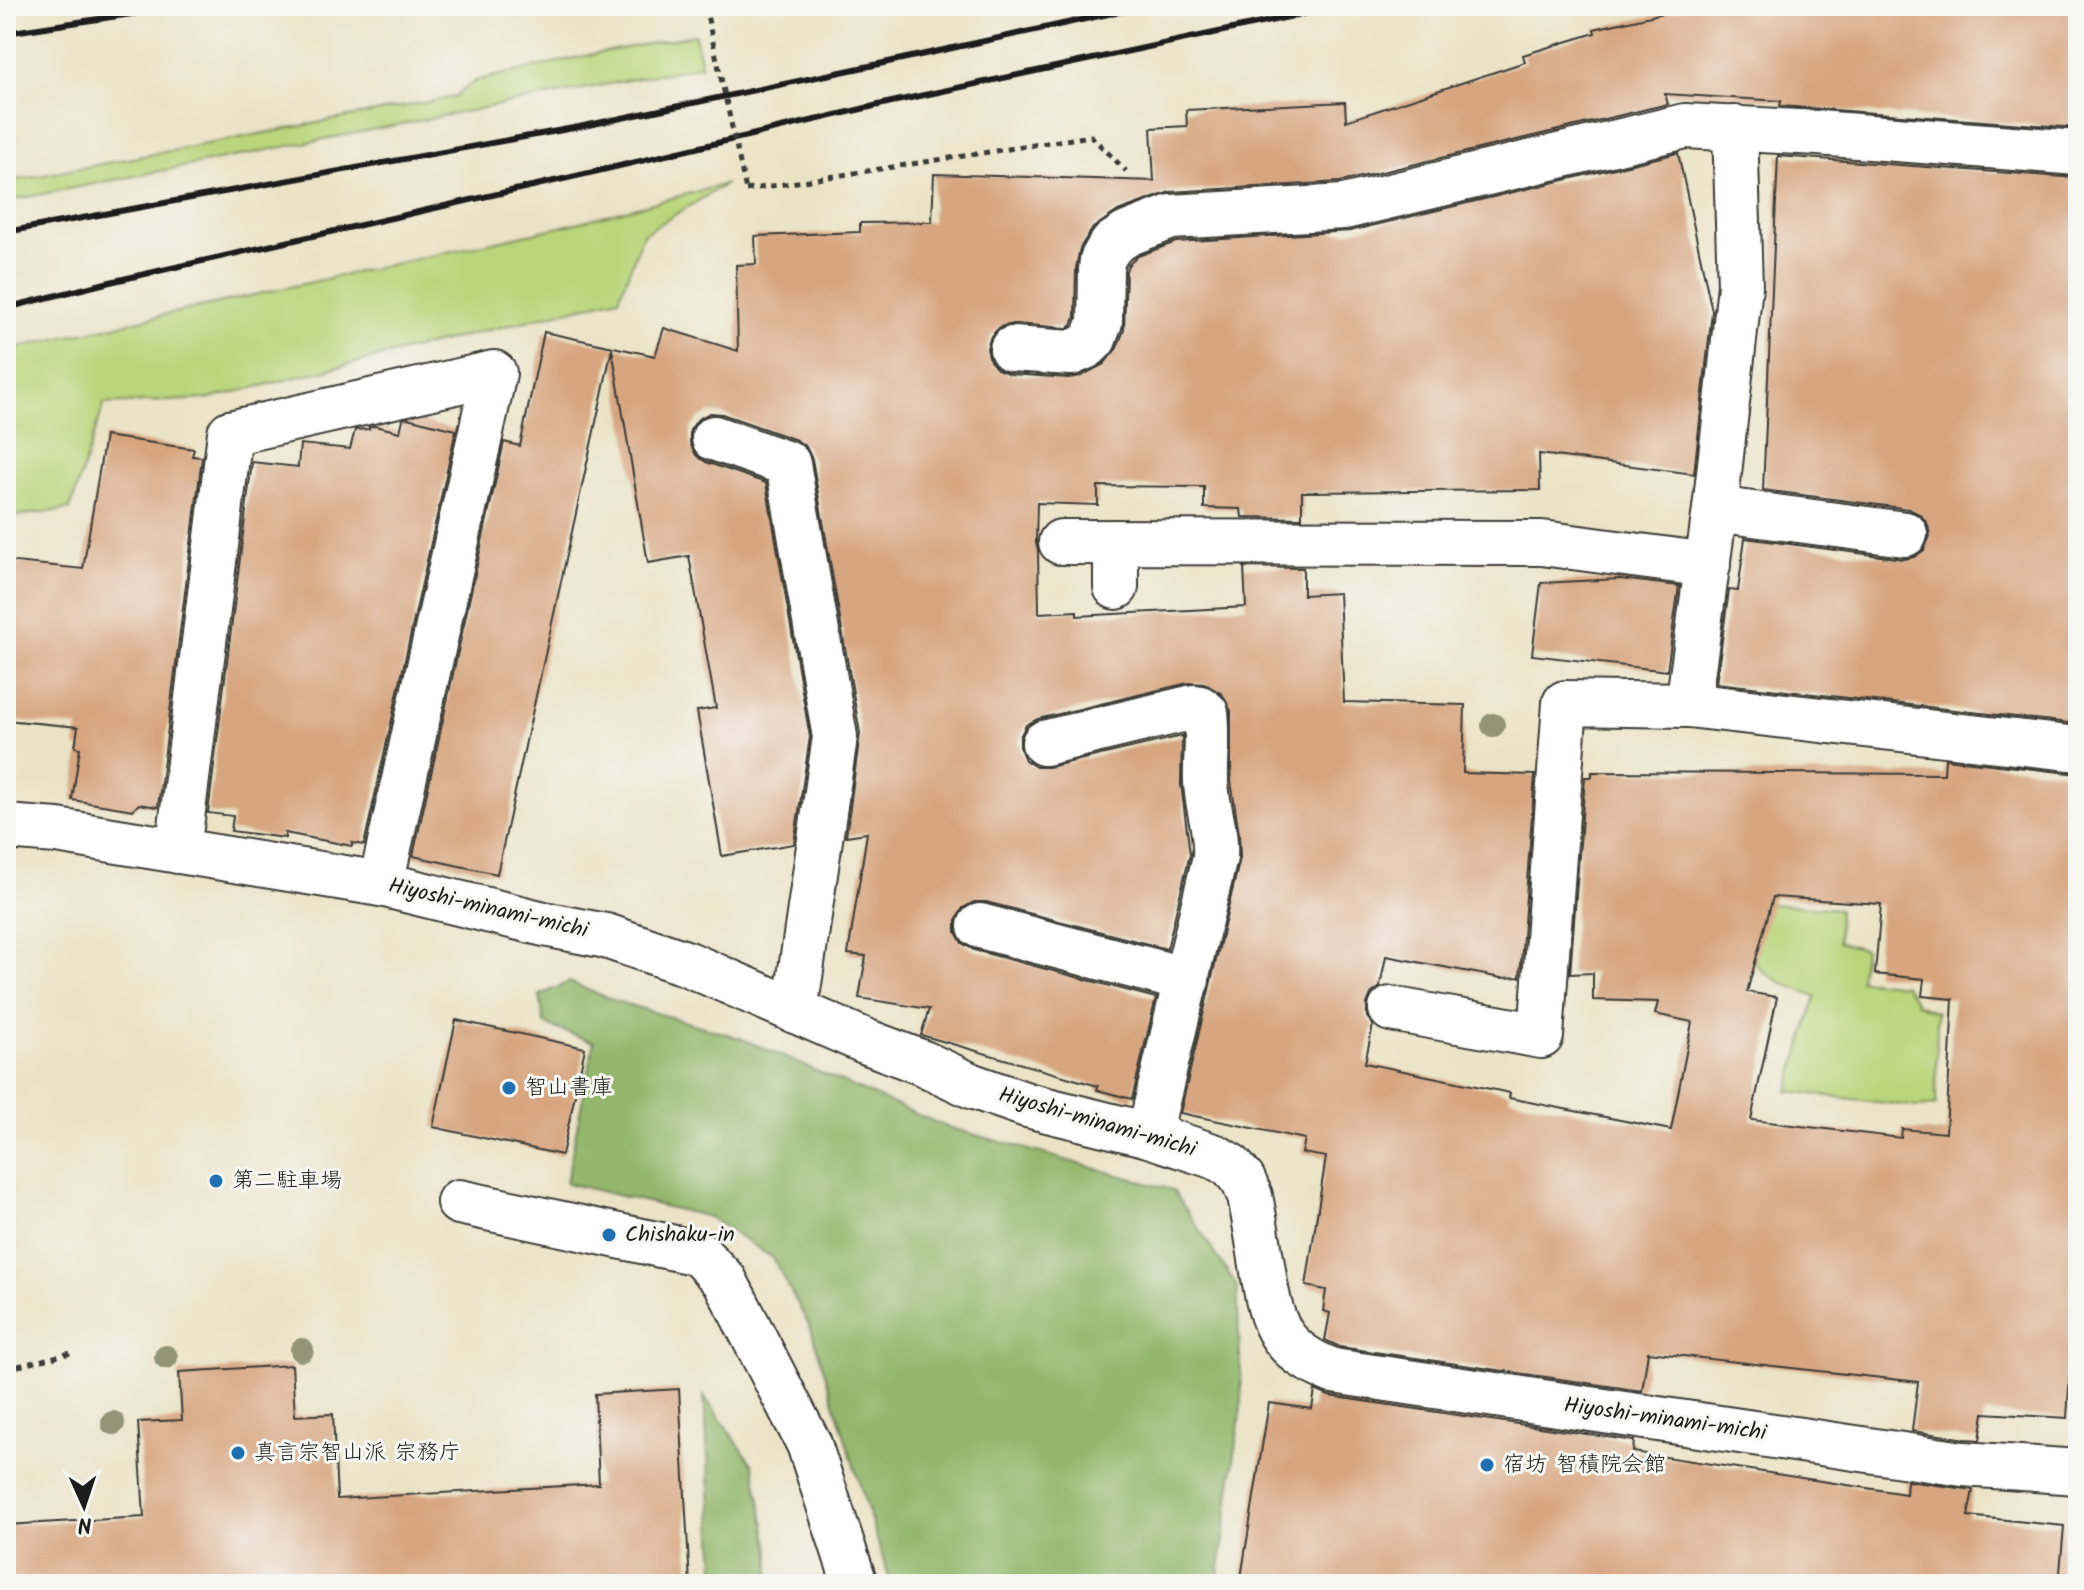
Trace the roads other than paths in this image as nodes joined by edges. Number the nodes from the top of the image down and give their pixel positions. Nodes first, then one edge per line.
1 (1735, 128) junction
2 (2078, 153) edge
3 (1012, 349) dead end
4 (714, 438) dead end
5 (1715, 509) junction
6 (1905, 534) dead end
7 (1061, 542) dead end
8 (1116, 542) junction
9 (1708, 565) junction
10 (1116, 587) dead end
11 (1688, 705) junction
12 (1044, 743) dead end
13 (2078, 749) edge
14 (6, 827) edge
15 (178, 851) junction
16 (381, 884) junction
17 (980, 926) dead end
18 (1187, 980) junction
19 (1391, 1009) dead end
20 (795, 1011) junction
21 (1149, 1135) junction
22 (459, 1202) dead end
23 (2078, 1472) edge
24 (855, 1584) edge

1 - 2 street
1 - 3 street
1 - 5 street
4 - 20 street
5 - 6 street
5 - 9 street
7 - 8 street
8 - 9 street
8 - 10 street
9 - 11 street
11 - 13 street
11 - 19 street
12 - 18 street
14 - 15 street, Hiyoshi-minami-michi
15 - 16 street, Hiyoshi-minami-michi
15 - 16 street
16 - 20 street, Hiyoshi-minami-michi
17 - 18 street
18 - 21 street
20 - 21 street, Hiyoshi-minami-michi
21 - 23 street, Hiyoshi-minami-michi
22 - 24 street

